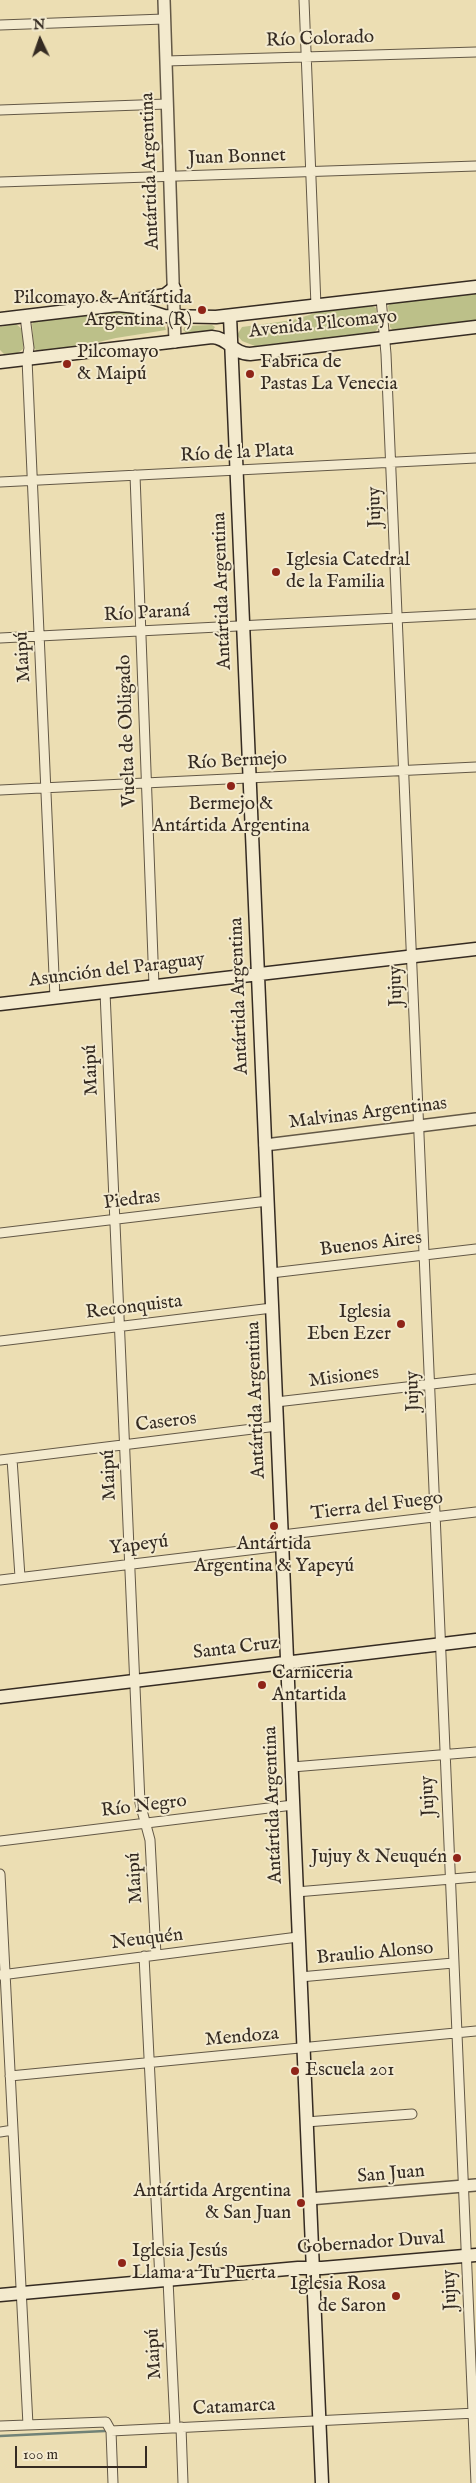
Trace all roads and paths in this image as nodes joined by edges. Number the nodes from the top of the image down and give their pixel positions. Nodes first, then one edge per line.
1 (164, 0) edge
2 (304, 0) edge
3 (164, 19) junction
4 (0, 24) edge
5 (476, 52) edge
6 (306, 57) junction
7 (166, 61) junction
8 (167, 104) junction
9 (0, 110) edge
10 (476, 166) edge
11 (311, 171) junction
12 (170, 176) junction
13 (0, 182) edge
14 (476, 287) edge
15 (174, 288) junction
16 (381, 298) junction
17 (115, 305) junction
18 (316, 306) junction
19 (26, 316) junction
20 (230, 316) junction
21 (175, 317) junction
22 (0, 319) edge
23 (476, 327) edge
24 (385, 338) junction
25 (175, 342) junction
26 (231, 346) junction
27 (27, 359) junction
28 (0, 362) edge
29 (476, 458) edge
30 (391, 463) junction
31 (236, 470) junction
32 (135, 475) junction
33 (32, 480) junction
34 (0, 482) edge
35 (476, 614) edge
36 (397, 618) junction
37 (243, 626) junction
38 (140, 631) junction
39 (39, 636) junction
40 (0, 638) edge
41 (476, 767) edge
42 (404, 770) junction
43 (250, 778) junction
44 (146, 783) junction
45 (46, 788) junction
46 (0, 790) edge
47 (476, 949) edge
48 (412, 957) junction
49 (258, 974) junction
50 (154, 986) junction
51 (105, 992) junction
52 (55, 998) junction
53 (0, 1004) edge
54 (476, 1119) edge
55 (419, 1126) junction
56 (265, 1145) junction
57 (268, 1201) junction
58 (115, 1219) junction
59 (0, 1233) edge
60 (476, 1249) edge
61 (424, 1255) junction
62 (271, 1273) junction
63 (272, 1308) junction
64 (120, 1326) junction
65 (0, 1341) edge
66 (476, 1379) edge
67 (430, 1384) junction
68 (276, 1402) junction
69 (277, 1426) junction
70 (125, 1445) junction
71 (12, 1459) junction
72 (0, 1460) edge
73 (476, 1512) edge
74 (435, 1517) junction
75 (282, 1540) junction
76 (130, 1564) junction
77 (20, 1577) junction
78 (0, 1580) edge
79 (476, 1640) edge
80 (440, 1644) junction
81 (287, 1662) junction
82 (135, 1680) junction
83 (0, 1697) edge
84 (476, 1752) edge
85 (444, 1755) junction
86 (292, 1767) junction
87 (293, 1805) junction
88 (145, 1823) junction
89 (0, 1841) edge
90 (0, 1874) edge
91 (476, 1877) edge
92 (449, 1879) junction
93 (296, 1892) junction
94 (298, 1937) junction
95 (156, 1955) junction
96 (144, 1956) junction
97 (453, 1963) junction
98 (3, 1974) edge
99 (300, 1977) junction
100 (476, 2031) edge
101 (456, 2033) junction
102 (303, 2047) junction
103 (150, 2063) junction
104 (10, 2076) junction
105 (412, 2114) dead end
106 (306, 2122) junction
107 (13, 2130) junction
108 (0, 2132) edge
109 (476, 2185) edge
110 (463, 2186) junction
111 (309, 2199) junction
112 (471, 2255) edge
113 (312, 2268) junction
114 (164, 2280) junction
115 (22, 2293) junction
116 (0, 2295) edge
117 (474, 2413) edge
118 (319, 2420) junction
119 (28, 2425) junction
120 (0, 2426) edge
121 (178, 2427) junction
122 (111, 2431) junction
123 (113, 2483) edge
124 (183, 2483) edge
125 (322, 2483) edge
126 (476, 2483) edge

1 - 3 street, Antártida Argentina
2 - 6 street
3 - 4 street
3 - 7 street, Antártida Argentina
5 - 6 street, Río Colorado
6 - 7 street, Río Colorado
6 - 11 street
7 - 8 street, Antártida Argentina
8 - 9 street
8 - 12 street, Antártida Argentina
10 - 11 street, Juan Bonnet
11 - 12 street, Juan Bonnet
11 - 18 street
12 - 13 street, Juan Bonnet
12 - 15 street, Antártida Argentina
14 - 16 main road, Avenida Pilcomayo
15 - 17 main road
15 - 21 street, Antártida Argentina
16 - 18 main road, Avenida Pilcomayo
16 - 24 street, Jujuy
17 - 19 main road, Avenida Pilcomayo
17 - 21 main road, Avenida Pilcomayo
18 - 20 main road, Avenida Pilcomayo
19 - 22 main road, Avenida Pilcomayo
19 - 27 street, Maipú
20 - 21 main road, Avenida Pilcomayo
20 - 26 main road, Antártida Argentina
21 - 25 street, Antártida Argentina
23 - 24 main road, Avenida Pilcomayo
24 - 26 main road, Avenida Pilcomayo
24 - 30 street, Jujuy
25 - 26 main road, Avenida Pilcomayo
25 - 27 main road, Avenida Pilcomayo
26 - 31 main road, Antártida Argentina
27 - 28 main road, Avenida Pilcomayo
27 - 33 street, Maipú
29 - 30 street, Río de la Plata
30 - 31 street, Río de la Plata
30 - 36 street, Jujuy
31 - 32 street, Río de la Plata
31 - 37 main road, Antártida Argentina
32 - 33 street, Río de la Plata
32 - 38 street, Vuelta de Obligado
33 - 34 street, Río de la Plata
33 - 39 street, Maipú
35 - 36 street, Río Paraná
36 - 37 street, Río Paraná
36 - 42 street, Jujuy
37 - 38 street, Río Paraná
37 - 43 main road, Antártida Argentina
38 - 39 street, Río Paraná
38 - 44 street, Vuelta de Obligado
39 - 40 street, Río Paraná
39 - 45 street, Maipú
41 - 42 street, Río Bermejo
42 - 43 street, Río Bermejo
42 - 48 street, Jujuy
43 - 44 street, Río Bermejo
43 - 49 main road, Antártida Argentina
44 - 45 street, Río Bermejo
44 - 50 street, Vuelta de Obligado
45 - 46 street, Río Bermejo
45 - 52 street, Maipú
47 - 48 main road, Asunción del Paraguay
48 - 49 main road, Asunción del Paraguay
48 - 55 street, Jujuy
49 - 50 main road, Asunción del Paraguay
49 - 56 main road, Antártida Argentina
50 - 51 main road, Asunción del Paraguay
51 - 52 main road, Asunción del Paraguay
51 - 58 street, Maipú
52 - 53 main road, Asunción del Paraguay
54 - 55 street, Malvinas Argentinas
55 - 56 street, Malvinas Argentinas
55 - 61 street, Jujuy
56 - 57 main road, Antártida Argentina
57 - 58 street, Piedras
57 - 62 main road, Antártida Argentina
58 - 59 street, Piedras
58 - 64 street, Maipú
60 - 61 street, Buenos Aires
61 - 62 street, Buenos Aires
61 - 67 street, Jujuy
62 - 63 main road, Antártida Argentina
63 - 64 street, Reconquista
63 - 68 main road, Antártida Argentina
64 - 65 street, Reconquista
64 - 70 street, Maipú
66 - 67 street, Misiones
67 - 68 street, Misiones
67 - 74 street, Jujuy
68 - 69 main road, Antártida Argentina
69 - 70 street, Caseros
69 - 75 main road, Antártida Argentina
70 - 71 street, Caseros
70 - 76 street, Maipú
71 - 72 street, Caseros
71 - 77 street
73 - 74 street, Tierra del Fuego
74 - 75 street, Tierra del Fuego
74 - 80 street, Jujuy
75 - 76 street, Yapeyú
75 - 81 main road, Antártida Argentina
76 - 77 street, Yapeyú
76 - 82 street, Maipú
77 - 78 street, Yapeyú
79 - 80 main road, Santa Cruz
80 - 81 main road, Santa Cruz
80 - 85 street, Jujuy
81 - 82 main road, Santa Cruz
81 - 86 main road, Antártida Argentina
82 - 83 main road, Santa Cruz
82 - 88 street, Maipú
84 - 85 street
85 - 86 street
85 - 92 street, Jujuy
86 - 87 main road, Antártida Argentina
87 - 88 street, Río Negro
87 - 93 main road, Antártida Argentina
88 - 89 street, Río Negro
88 - 95 street, Maipú
90 - 98 street
91 - 92 street
92 - 93 street
92 - 97 street, Jujuy
93 - 94 main road, Antártida Argentina
94 - 95 street, Neuquén
94 - 99 main road, Antártida Argentina
95 - 96 street, Neuquén
96 - 98 street, Neuquén
96 - 103 street, Maipú
97 - 99 street, Braulio Alonso
97 - 101 street, Jujuy
98 - 104 street
99 - 102 main road, Antártida Argentina
100 - 101 street, Mendoza
101 - 102 street, Mendoza
101 - 110 street, Jujuy
102 - 103 street, Mendoza
102 - 106 main road, Antártida Argentina
103 - 104 street, Mendoza
103 - 114 street, Maipú
104 - 107 street
105 - 106 street
106 - 111 main road, Antártida Argentina
107 - 108 street
107 - 115 street
109 - 110 street, San Juan
110 - 111 street, San Juan
110 - 112 street, Jujuy
111 - 113 main road, Antártida Argentina
112 - 113 main road, Gobernador Duval
112 - 117 street, Jujuy
113 - 114 main road, Gobernador Duval
113 - 118 main road, Antártida Argentina
114 - 115 main road, Gobernador Duval
114 - 121 street, Maipú
115 - 116 main road, Gobernador Duval
115 - 119 street
117 - 118 street, Catamarca
117 - 126 street, Jujuy
118 - 121 street, Catamarca
118 - 125 main road, Antártida Argentina
119 - 120 street, Catamarca
119 - 122 street, Catamarca
121 - 122 street, Catamarca
121 - 124 street, Maipú
122 - 123 street

